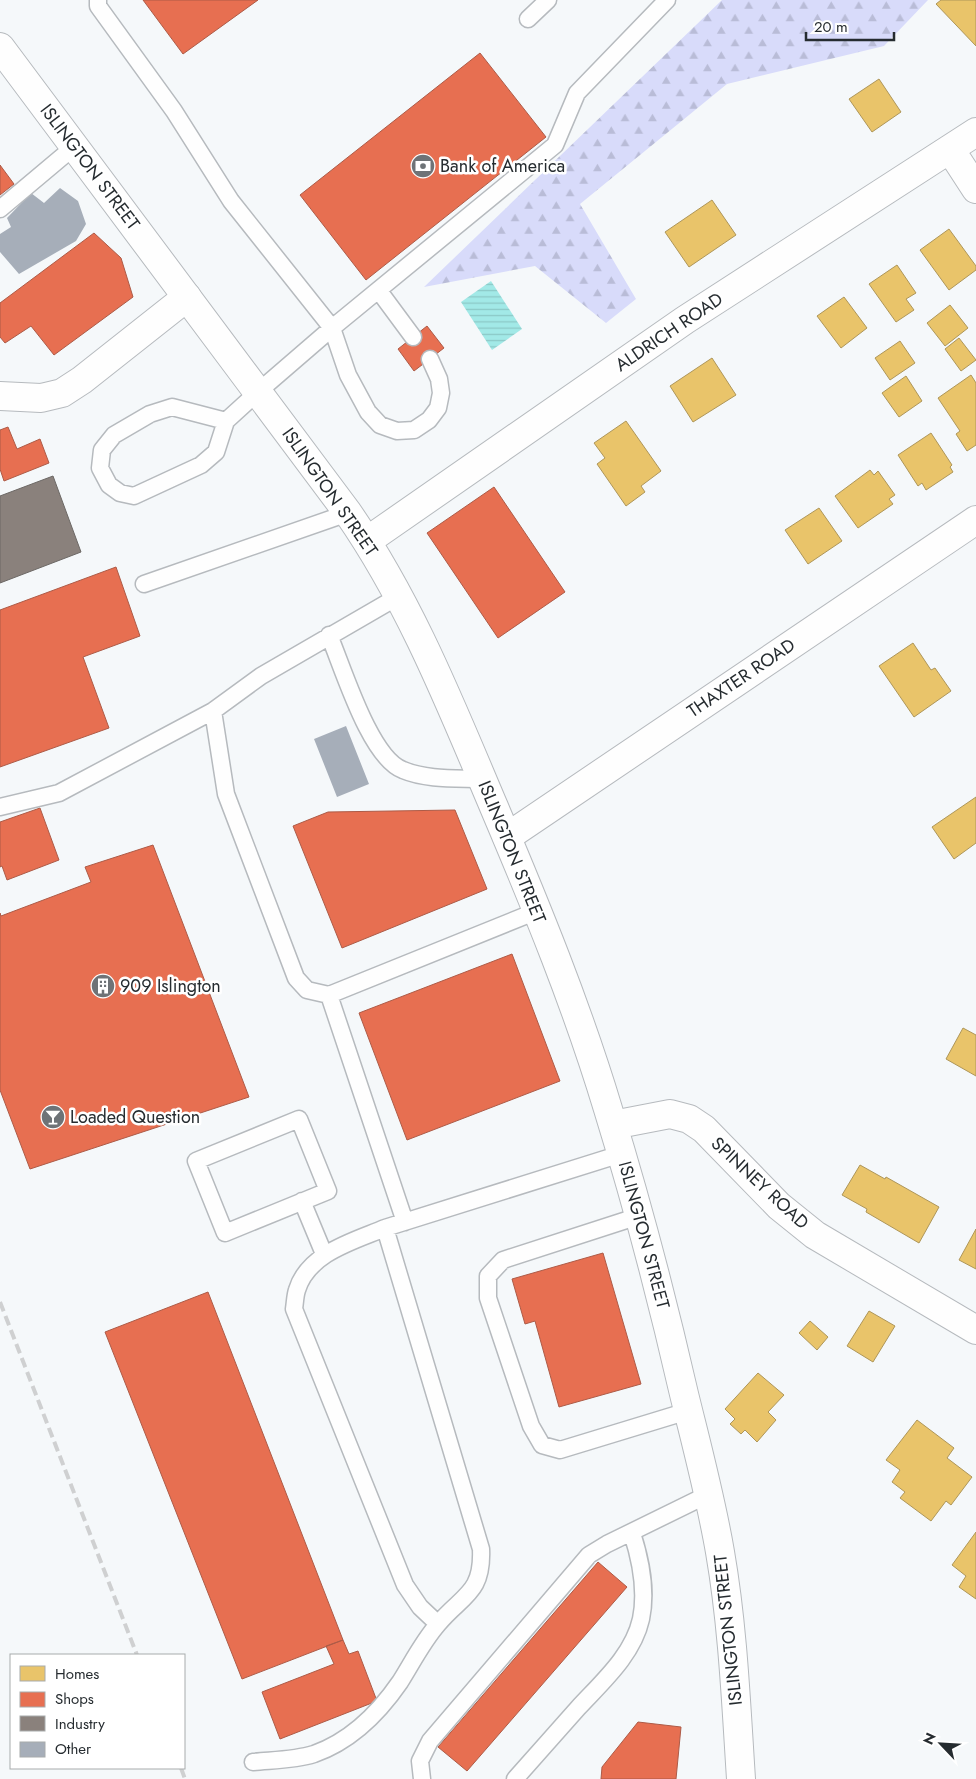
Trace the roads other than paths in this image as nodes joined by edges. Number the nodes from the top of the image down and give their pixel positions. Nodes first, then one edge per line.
1 (98, 0) edge
2 (548, 0) edge
3 (667, 0) edge
4 (528, 19) dead end
5 (0, 47) edge
6 (976, 132) edge
7 (75, 146) junction
8 (950, 149) junction
9 (976, 189) edge
10 (0, 209) edge
11 (379, 291) junction
12 (187, 297) junction
13 (332, 328) junction
14 (413, 337) dead end
15 (430, 359) dead end
16 (259, 391) junction
17 (0, 396) edge
18 (226, 421) junction
19 (348, 513) junction
20 (976, 520) edge
21 (367, 541) junction
22 (144, 584) dead end
23 (399, 596) junction
24 (329, 635) junction
25 (213, 711) junction
26 (482, 779) junction
27 (0, 807) edge
28 (507, 837) junction
29 (537, 911) junction
30 (330, 995) junction
31 (613, 1125) junction
32 (621, 1154) junction
33 (302, 1201) junction
34 (639, 1216) junction
35 (405, 1222) junction
36 (385, 1228) junction
37 (324, 1254) junction
38 (976, 1330) edge
39 (688, 1411) junction
40 (709, 1494) junction
41 (632, 1533) junction
42 (438, 1624) junction
43 (253, 1762) dead end
44 (422, 1779) edge
45 (515, 1779) edge
46 (741, 1779) edge

1 - 13 lane
2 - 4 lane
3 - 11 lane
5 - 7 street, ISLINGTON STREET
6 - 8 street, ALDRICH ROAD
7 - 10 lane
7 - 12 street, ISLINGTON STREET
8 - 9 street
8 - 21 street, ALDRICH ROAD
11 - 13 lane
11 - 14 lane
12 - 16 street, ISLINGTON STREET
12 - 17 street
13 - 15 lane
13 - 16 lane
16 - 18 lane
16 - 19 street, ISLINGTON STREET
18 - 18 lane
19 - 21 street, ISLINGTON STREET
19 - 22 lane
20 - 28 street, THAXTER ROAD
21 - 23 street, ISLINGTON STREET
23 - 24 lane
23 - 26 street, ISLINGTON STREET
24 - 25 lane
24 - 26 lane
25 - 27 lane
25 - 30 lane
26 - 28 street, ISLINGTON STREET
28 - 29 street, ISLINGTON STREET
29 - 30 lane
29 - 31 street, ISLINGTON STREET
30 - 35 lane
31 - 32 street, ISLINGTON STREET
31 - 38 street, SPINNEY ROAD
32 - 34 street, ISLINGTON STREET
32 - 35 lane
33 - 33 lane
33 - 37 lane
34 - 39 street, ISLINGTON STREET
34 - 39 lane
35 - 36 lane
36 - 37 lane
36 - 42 lane
37 - 42 lane
39 - 40 street, ISLINGTON STREET
40 - 41 lane
40 - 46 street, ISLINGTON STREET
41 - 44 lane
41 - 45 lane
42 - 43 lane

